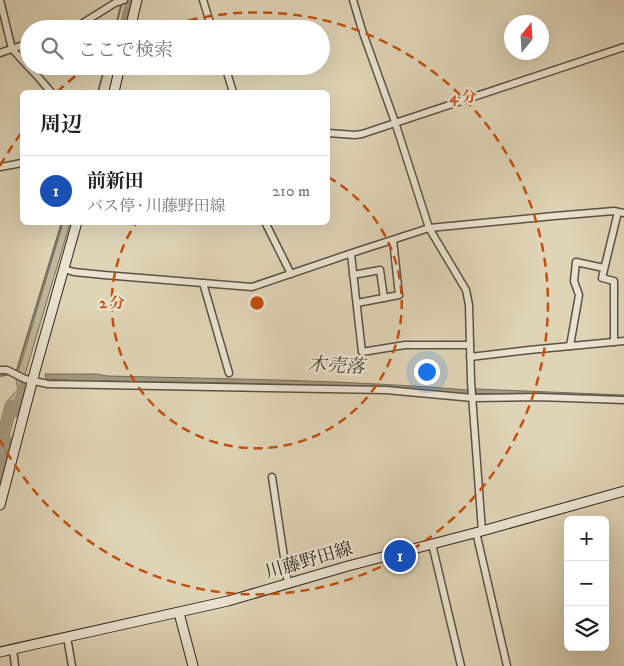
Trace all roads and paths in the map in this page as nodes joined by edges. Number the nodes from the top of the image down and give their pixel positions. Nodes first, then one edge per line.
1 (0, 0) edge
2 (124, 0) edge
3 (137, 0) edge
4 (203, 0) edge
5 (353, 0) edge
6 (88, 20) edge
7 (132, 20) edge
8 (209, 20) edge
9 (20, 47) edge
10 (624, 47) edge
11 (12, 49) junction
12 (0, 53) edge
13 (20, 58) edge
14 (36, 75) edge
15 (118, 75) edge
16 (228, 75) edge
17 (49, 90) edge
18 (114, 90) edge
19 (232, 90) edge
20 (395, 122) junction
21 (330, 133) edge
22 (20, 163) edge
23 (0, 167) edge
24 (621, 212) edge
25 (76, 225) edge
26 (267, 225) edge
27 (429, 228) junction
28 (393, 240) junction
29 (351, 254) junction
30 (604, 268) junction
31 (64, 269) junction
32 (291, 274) junction
33 (353, 275) junction
34 (203, 284) junction
35 (384, 298) junction
36 (357, 304) junction
37 (624, 341) edge
38 (614, 342) junction
39 (470, 345) junction
40 (570, 346) junction
41 (470, 357) junction
42 (0, 370) edge
43 (229, 373) dead end
44 (29, 380) junction
45 (473, 398) junction
46 (624, 400) edge
47 (3, 471) edge
48 (272, 477) dead end
49 (624, 491) edge
50 (0, 506) edge
51 (479, 532) junction
52 (432, 544) junction
53 (288, 584) junction
54 (179, 612) junction
55 (67, 637) junction
56 (13, 649) junction
57 (0, 652) edge
58 (15, 666) edge
59 (72, 666) edge
60 (193, 666) edge
61 (461, 666) edge
62 (508, 666) edge

1 - 11 street
2 - 6 street
3 - 7 main road
4 - 8 street
5 - 20 street
9 - 11 street
10 - 20 street
11 - 12 street
11 - 13 street
14 - 17 street
15 - 18 main road
16 - 19 street
20 - 21 street
20 - 27 street
22 - 23 street
24 - 27 street
24 - 30 street
25 - 31 main road
26 - 32 street
27 - 28 street
27 - 39 street
28 - 29 street
28 - 35 street
29 - 32 street
29 - 33 street
30 - 38 street
30 - 40 street
31 - 34 street
31 - 44 main road
32 - 34 street
33 - 35 street
33 - 36 street
34 - 43 street
35 - 36 street
36 - 39 street
37 - 38 street
38 - 40 street
39 - 41 street
40 - 41 street
41 - 45 street
42 - 44 street
44 - 45 street
44 - 47 main road
45 - 46 street
45 - 51 street
47 - 50 main road
48 - 53 street
49 - 51 main road, 川藤野田線
51 - 52 main road, 川藤野田線
51 - 62 street
52 - 53 main road, 川藤野田線
52 - 61 street
53 - 54 main road, 川藤野田線
54 - 55 main road, 川藤野田線
54 - 60 main road
55 - 56 main road, 川藤野田線
55 - 59 street
56 - 57 main road, 川藤野田線
56 - 58 street

